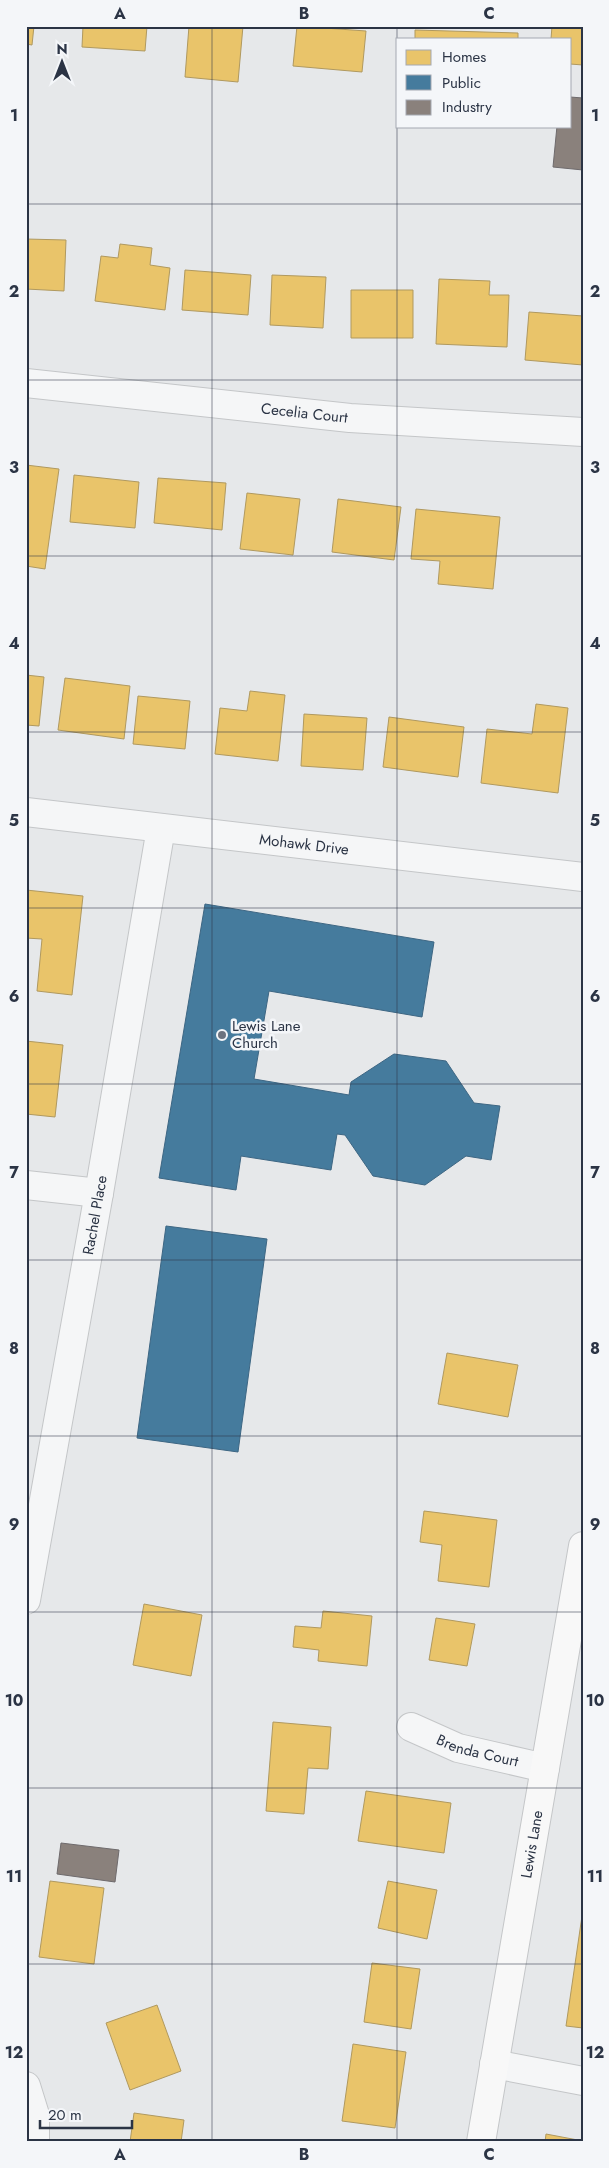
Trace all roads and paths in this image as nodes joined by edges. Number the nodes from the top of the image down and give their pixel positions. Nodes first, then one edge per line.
1 (26, 383) edge
2 (583, 432) edge
3 (26, 812) edge
4 (161, 828) junction
5 (583, 877) edge
6 (26, 1185) edge
7 (99, 1193) junction
8 (583, 1546) edge
9 (26, 1600) edge
10 (574, 1652) edge
11 (412, 1727) dead end
12 (545, 1768) junction
13 (494, 2064) junction
14 (583, 2081) edge
15 (26, 2086) edge
16 (34, 2142) edge
17 (481, 2142) edge

1 - 2 street, Cecelia Court
3 - 4 street, Mohawk Drive
4 - 5 street, Mohawk Drive
4 - 7 street, Rachel Place
6 - 7 street
7 - 9 street, Rachel Place
8 - 10 street, Lewis Lane
10 - 12 street, Lewis Lane
11 - 12 street, Brenda Court
12 - 13 street, Lewis Lane
13 - 14 street
13 - 17 street, Lewis Lane
15 - 16 street

